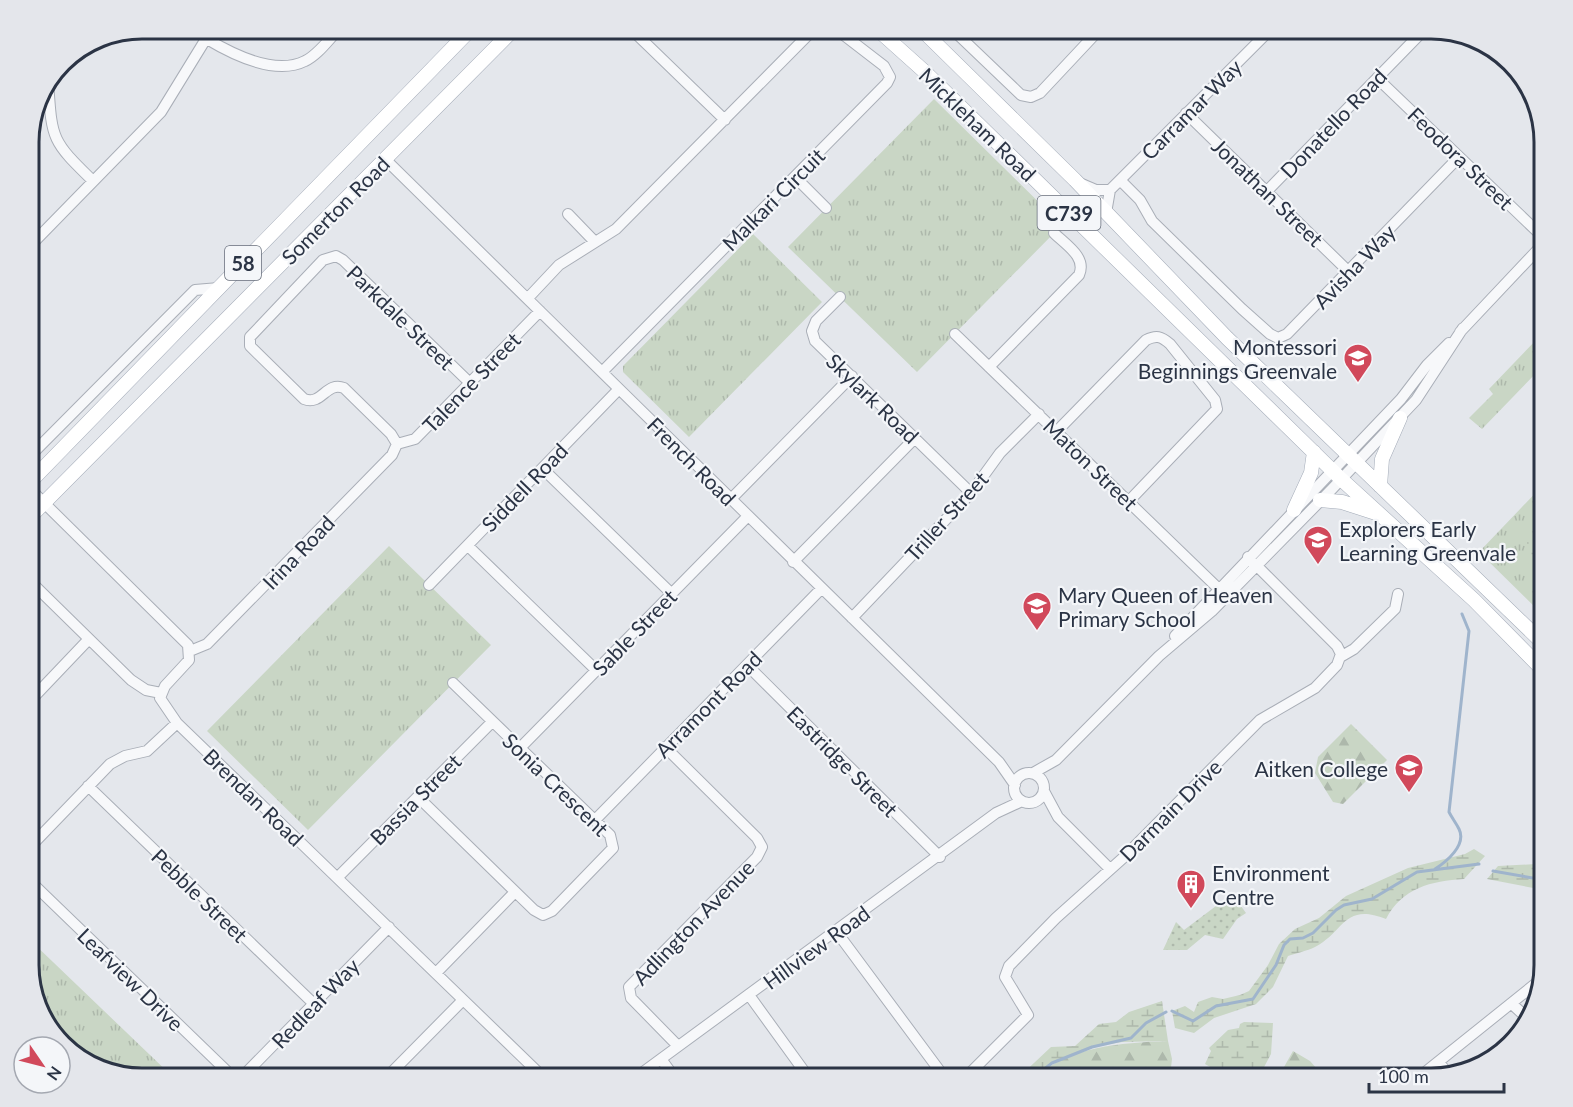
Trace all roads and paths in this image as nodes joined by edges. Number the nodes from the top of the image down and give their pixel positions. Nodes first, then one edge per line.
1 (207, 39) joint
2 (328, 39) edge
3 (460, 39) edge
4 (503, 39) edge
5 (642, 39) edge
6 (803, 39) edge
7 (850, 39) edge
8 (888, 39) edge
9 (932, 39) edge
10 (964, 39) edge
11 (1090, 39) edge
12 (1260, 39) edge
13 (1414, 39) edge
14 (1377, 78) junction
15 (49, 98) edge
16 (1186, 112) junction
17 (724, 120) junction
18 (1459, 157) junction
19 (385, 159) junction
20 (795, 177) junction
21 (1075, 180) junction
22 (1120, 180) junction
23 (93, 182) junction
24 (1110, 190) junction
25 (1267, 191) junction
26 (826, 208) dead end
27 (1106, 213) junction
28 (568, 214) dead end
29 (1534, 230) edge
30 (1054, 233) dead end
31 (39, 237) edge
32 (595, 242) junction
33 (1534, 253) edge
34 (1349, 272) junction
35 (219, 288) junction
36 (840, 297) dead end
37 (528, 298) junction
38 (540, 311) junction
39 (1463, 328) junction
40 (955, 333) dead end
41 (989, 367) junction
42 (602, 372) junction
43 (852, 376) junction
44 (470, 383) junction
45 (619, 389) junction
46 (1039, 414) junction
47 (1400, 418) junction
48 (1058, 431) junction
49 (53, 433) junction
50 (915, 438) junction
51 (397, 444) junction
52 (39, 447) edge
53 (1314, 452) junction
54 (1351, 459) junction
55 (49, 463) junction
56 (543, 468) junction
57 (39, 473) edge
58 (1336, 474) junction
59 (1380, 486) junction
60 (971, 493) junction
61 (39, 498) edge
62 (731, 500) junction
63 (1320, 500) junction
64 (1129, 501) junction
65 (44, 503) junction
66 (39, 508) edge
67 (1294, 510) junction
68 (1380, 515) junction
69 (748, 516) junction
70 (468, 546) junction
71 (1248, 557) junction
72 (794, 561) junction
73 (1256, 565) junction
74 (429, 585) dead end
75 (822, 589) junction
76 (39, 590) edge
77 (1222, 592) junction
78 (672, 594) junction
79 (1398, 594) dead end
80 (852, 618) junction
81 (1534, 633) edge
82 (90, 639) junction
83 (190, 651) junction
84 (1342, 656) junction
85 (1534, 661) edge
86 (747, 665) junction
87 (596, 670) junction
88 (453, 683) dead end
89 (39, 692) edge
90 (161, 693) junction
91 (492, 722) junction
92 (177, 723) junction
93 (665, 747) junction
94 (519, 749) junction
95 (1056, 760) junction
96 (999, 762) junction
97 (1030, 773) junction
98 (88, 786) junction
99 (1044, 786) junction
100 (1014, 787) junction
101 (418, 796) junction
102 (1027, 802) junction
103 (996, 813) junction
104 (1058, 817) junction
105 (595, 820) junction
106 (39, 837) edge
107 (940, 856) junction
108 (1110, 869) junction
109 (338, 877) junction
110 (39, 890) edge
111 (515, 892) junction
112 (389, 927) junction
113 (837, 931) junction
114 (436, 973) junction
115 (1531, 988) edge
116 (749, 995) junction
117 (463, 1000) junction
118 (314, 1004) junction
119 (1512, 1004) junction
120 (1522, 1013) edge
121 (678, 1046) junction
122 (661, 1059) junction
123 (1438, 1062) junction
124 (1442, 1067) edge
125 (224, 1068) edge
126 (251, 1068) edge
127 (396, 1068) edge
128 (534, 1068) edge
129 (648, 1068) edge
130 (668, 1068) edge
131 (802, 1068) edge
132 (938, 1068) edge
133 (975, 1068) edge
134 (1430, 1068) edge

1 - 2 street
1 - 23 street
3 - 35 main road, Somerton Road / 58
4 - 19 main road, Somerton Road / 58
5 - 17 street
6 - 17 street
7 - 20 street, Malkari Circuit
8 - 53 main road, Mickleham Road / C739
9 - 21 main road, Mickleham Road / C739
10 - 11 street
12 - 16 street, Carramar Way
13 - 14 street, Donatello Road
14 - 18 street, Feodora Street
14 - 25 street, Donatello Road
15 - 23 street
16 - 22 street, Carramar Way
16 - 25 street, Jonathan Street
17 - 32 street
18 - 29 street, Feodora Street
18 - 34 street, Avisha Way
19 - 37 street, French Road
19 - 65 main road, Somerton Road / 58
20 - 26 street
20 - 42 street, Malkari Circuit
21 - 24 street
21 - 27 main road, Mickleham Road / C739
22 - 24 street, Carramar Way
22 - 34 street, Avisha Way
23 - 31 street
24 - 27 street
25 - 34 street, Jonathan Street
27 - 54 main road, Mickleham Road / C739
28 - 32 street
30 - 41 street
32 - 37 street
33 - 39 street
35 - 49 street
35 - 55 main road, Somerton Road / 58
36 - 43 street, Skylark Road
37 - 38 street, French Road
38 - 42 street, French Road
38 - 44 street, Talence Street
39 - 47 street
39 - 54 street
40 - 41 street, Maton Street
41 - 46 street, Maton Street
42 - 45 street, French Road
43 - 50 street, Skylark Road
43 - 62 street
44 - 51 street, Talence Street
44 - 51 street, Parkdale Street
45 - 56 street, Siddell Road
45 - 62 street, French Road
46 - 48 street, Maton Street
46 - 60 street, Triller Street
47 - 54 street
47 - 59 main road
48 - 64 street, Maton Street
48 - 64 street
49 - 52 street
49 - 55 street
50 - 60 street, Skylark Road
50 - 72 street
51 - 83 street, Irina Road
53 - 58 main road, Mickleham Road / C739
53 - 67 main road
54 - 58 street
54 - 59 main road, Mickleham Road / C739
55 - 57 main road, Somerton Road / 58
56 - 70 street, Siddell Road
56 - 78 street
58 - 63 street
58 - 67 street
58 - 68 main road, Mickleham Road / C739
59 - 81 main road, Mickleham Road / C739
60 - 80 street, Triller Street
61 - 65 street
62 - 69 street, French Road
63 - 68 main road
63 - 73 street
64 - 77 street, Maton Street
65 - 66 main road, Somerton Road
65 - 83 street
67 - 71 street
68 - 85 main road, Mickleham Road / C739
69 - 72 street, French Road
69 - 78 street, Sable Street
70 - 74 street, Siddell Road
70 - 87 street
71 - 73 street
71 - 77 street
72 - 75 street, French Road
73 - 77 street
73 - 84 street
75 - 80 street, French Road
75 - 86 street, Arramont Road
76 - 82 street
77 - 95 street
78 - 87 street, Sable Street
79 - 84 street, Darmain Drive
80 - 96 street, French Road
82 - 89 street
82 - 90 street
83 - 90 street
84 - 108 street, Darmain Drive
86 - 93 street, Arramont Road
86 - 107 street, Eastridge Street
87 - 94 street, Sable Street
88 - 91 street, Sonia Crescent
90 - 92 street, Brendan Road
91 - 94 street, Sonia Crescent
91 - 101 street, Bassia Street
92 - 98 street
92 - 109 street, Brendan Road
93 - 105 street, Arramont Road
93 - 121 street, Adlington Avenue
94 - 105 street, Sonia Crescent
95 - 97 street
95 - 99 street
96 - 97 street, French Road
96 - 100 street, French Road
97 - 99 street
97 - 100 street
98 - 106 street
98 - 118 street, Pebble Street
99 - 102 street
99 - 104 street
100 - 102 street
100 - 103 street, Hillview Road
101 - 109 street, Bassia Street
101 - 111 street, Sonia Crescent
102 - 103 street, Hillview Road
102 - 104 street
103 - 107 street, Hillview Road
104 - 108 street
105 - 111 street, Sonia Crescent
107 - 113 street, Hillview Road
108 - 133 street, Darmain Drive
109 - 112 street, Brendan Road
110 - 125 street, Leafview Drive
111 - 114 street
112 - 114 street, Brendan Road
112 - 118 street, Redleaf Way
113 - 116 street, Hillview Road
113 - 132 street
114 - 117 street, Brendan Road
115 - 119 street
116 - 121 street, Hillview Road
116 - 131 street
117 - 127 street
117 - 128 street, Brendan Road
118 - 126 street, Redleaf Way
119 - 120 street
119 - 123 street
121 - 122 street, Hillview Road
122 - 129 street, Hillview Road
122 - 130 street
123 - 124 street
123 - 134 street

